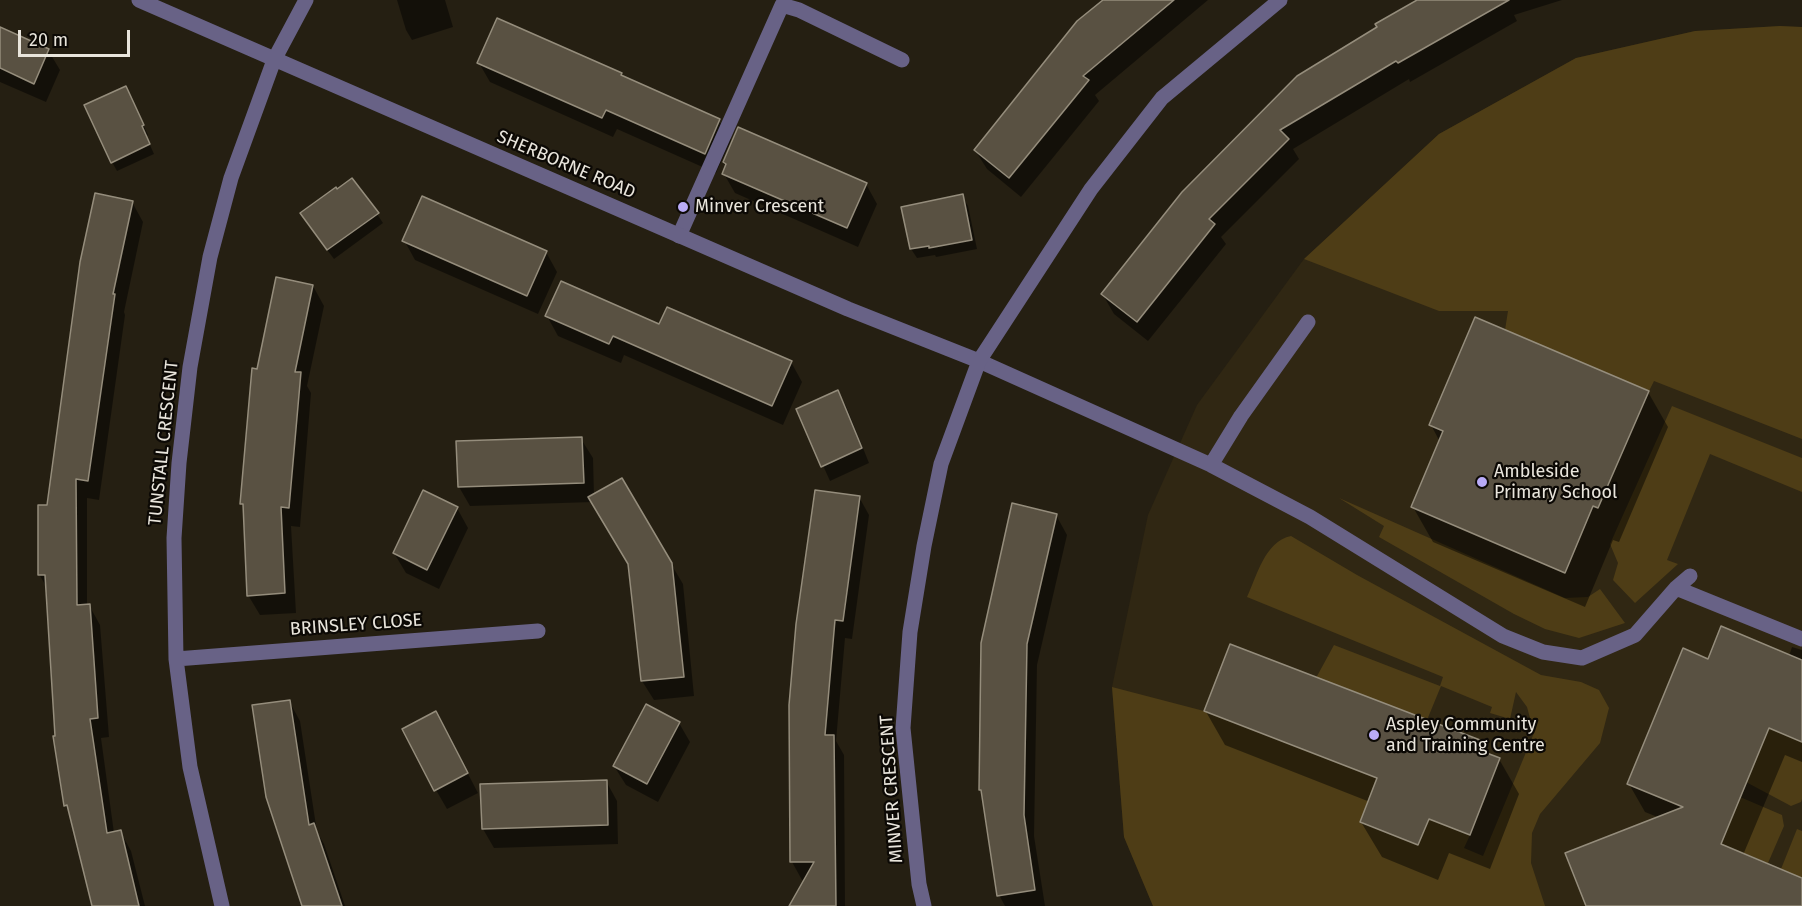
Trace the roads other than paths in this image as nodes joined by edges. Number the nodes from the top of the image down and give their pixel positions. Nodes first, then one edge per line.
1 (139, 0) edge
2 (306, 0) edge
3 (1280, 0) edge
4 (274, 60) junction
5 (902, 60) dead end
6 (679, 236) junction
7 (1308, 322) dead end
8 (979, 361) junction
9 (1211, 465) junction
10 (1690, 576) dead end
11 (1676, 588) junction
12 (538, 631) dead end
13 (1802, 639) edge
14 (176, 659) junction
15 (222, 906) edge
16 (924, 906) edge

1 - 4 street, SHERBORNE ROAD
2 - 4 street, TUNSTALL CRESCENT
3 - 8 street, MINVER CRESCENT
4 - 6 street, SHERBORNE ROAD
4 - 14 street, TUNSTALL CRESCENT
5 - 6 street
6 - 8 street, SHERBORNE ROAD
7 - 9 street
8 - 9 street, SHERBORNE ROAD
8 - 16 street, MINVER CRESCENT
9 - 11 street, SHERBORNE ROAD
10 - 11 street, SHERBORNE ROAD
11 - 13 street
12 - 14 street, BRINSLEY CLOSE
14 - 15 street, TUNSTALL CRESCENT

